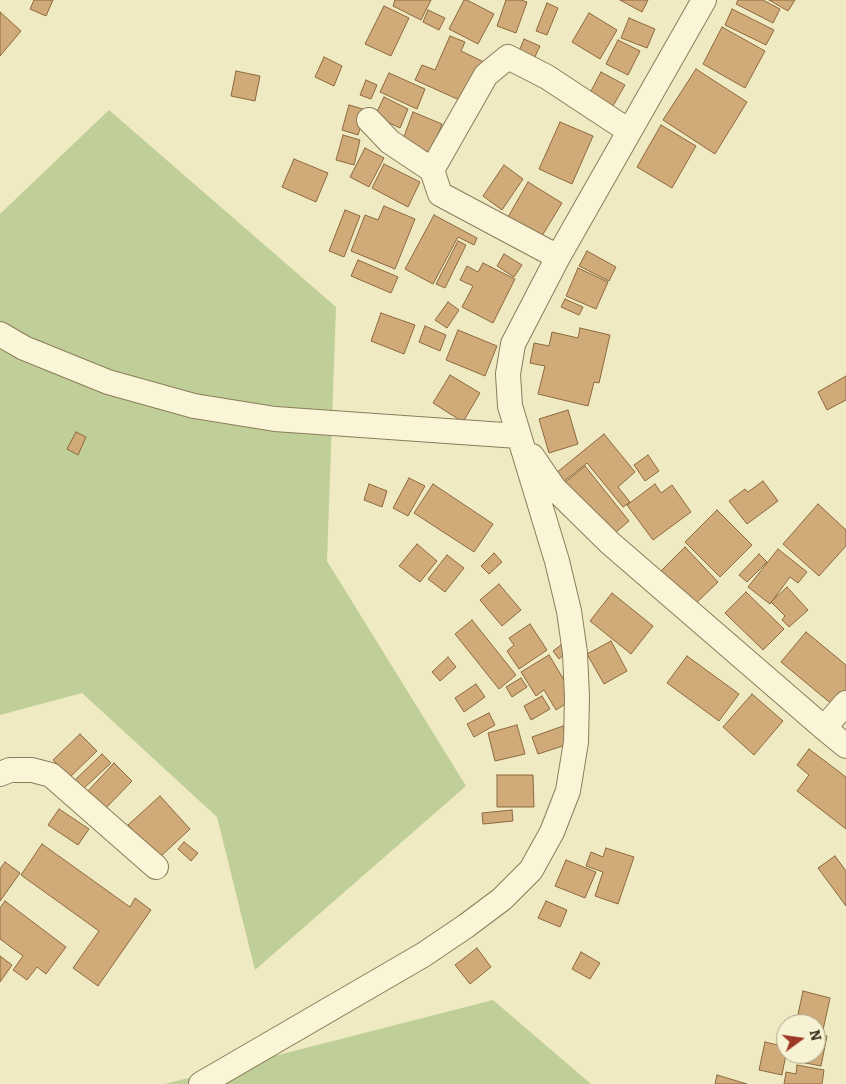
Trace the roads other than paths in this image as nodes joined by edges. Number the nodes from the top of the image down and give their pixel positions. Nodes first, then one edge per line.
1 (704, 0) edge
2 (369, 120) dead end
3 (629, 131) junction
4 (432, 170) junction
5 (558, 257) junction
6 (0, 334) edge
7 (518, 436) junction
8 (846, 703) edge
9 (824, 728) junction
10 (846, 746) edge
11 (0, 774) edge
12 (156, 867) dead end
13 (201, 1084) edge

1 - 3 street
2 - 4 street
3 - 4 street
3 - 5 street
4 - 5 street
5 - 7 street
6 - 7 street
7 - 9 street
7 - 13 street
8 - 9 street
9 - 10 street
11 - 12 street

